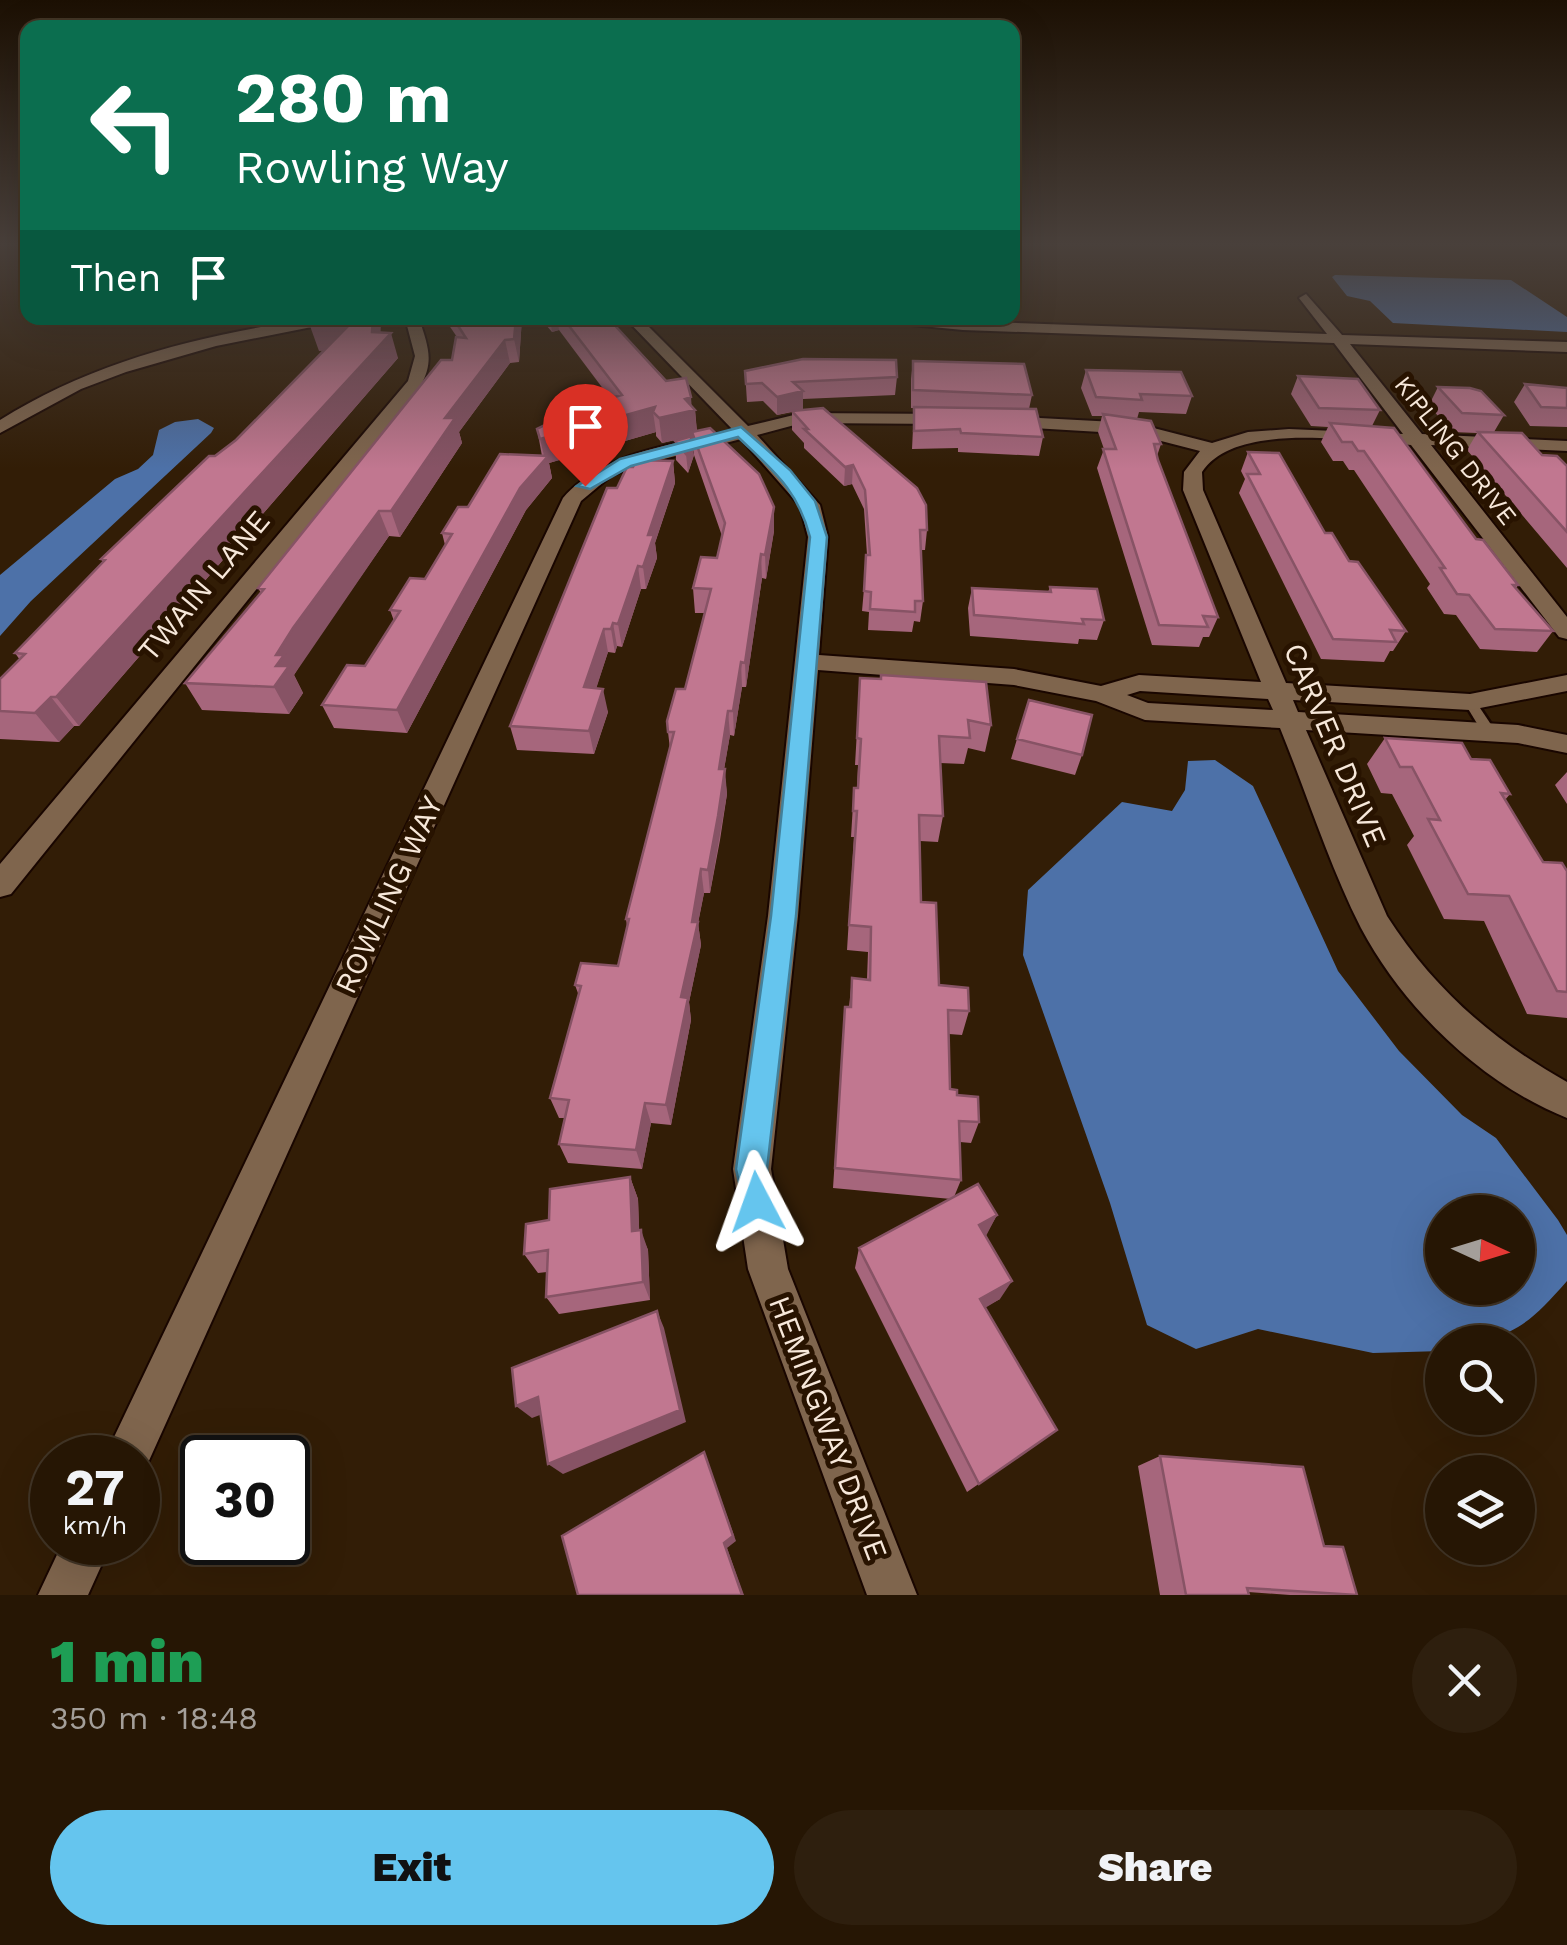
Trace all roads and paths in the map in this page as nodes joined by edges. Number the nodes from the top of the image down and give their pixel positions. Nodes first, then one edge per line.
1 (1324, 320) edge
2 (294, 325) edge
3 (415, 325) edge
4 (639, 325) edge
5 (938, 325) edge
6 (1338, 339) junction
7 (1567, 347) edge
8 (0, 428) edge
9 (741, 432) junction
10 (1416, 439) junction
11 (1567, 446) edge
12 (1211, 449) junction
13 (1567, 632) edge
14 (808, 662) junction
15 (1567, 683) edge
16 (1278, 691) junction
17 (1101, 694) junction
18 (1470, 702) junction
19 (1289, 720) junction
20 (1489, 732) junction
21 (1567, 744) edge
22 (0, 885) edge
23 (1567, 1100) edge
24 (138, 1435) edge
25 (77, 1565) edge
26 (63, 1595) edge
27 (892, 1595) edge

1 - 6 street, KIPLING DRIVE
2 - 8 street
3 - 22 street, TWAIN LANE
4 - 9 street, HEMINGWAY DRIVE
5 - 6 street
6 - 7 street
6 - 10 street, KIPLING DRIVE
9 - 12 street, ROWLING WAY
9 - 14 street, HEMINGWAY DRIVE
9 - 24 street, ROWLING WAY
10 - 11 street
10 - 12 street
10 - 13 street, KIPLING DRIVE
12 - 16 street, CARVER DRIVE
14 - 17 street
14 - 27 street, HEMINGWAY DRIVE
15 - 18 street
16 - 17 street
16 - 18 street
16 - 19 street, CARVER DRIVE
17 - 19 street
18 - 20 lane
19 - 20 street
19 - 23 street, CARVER DRIVE
20 - 21 street
25 - 26 street

